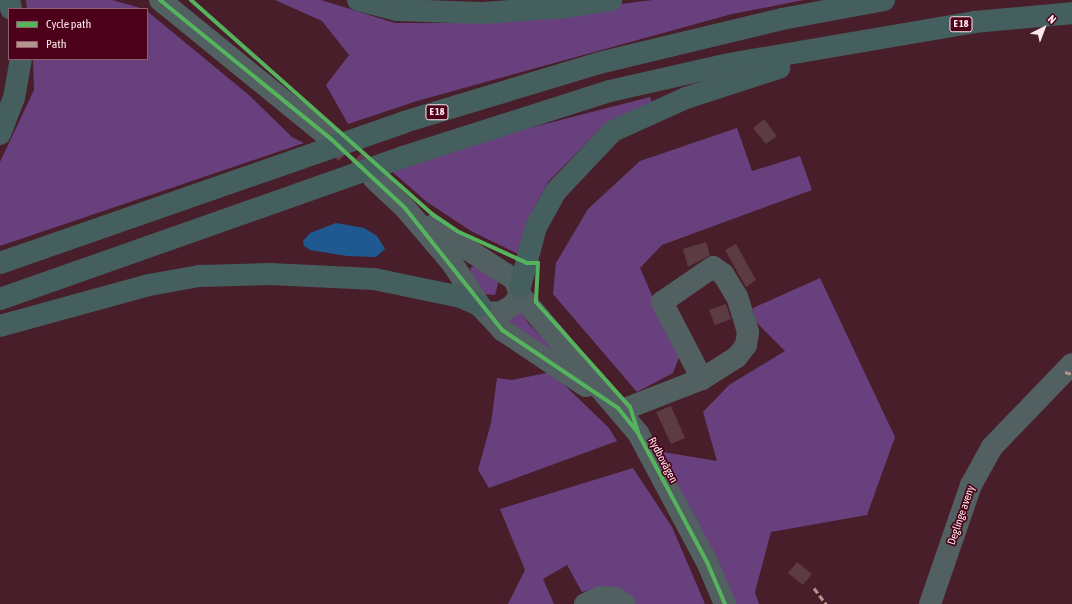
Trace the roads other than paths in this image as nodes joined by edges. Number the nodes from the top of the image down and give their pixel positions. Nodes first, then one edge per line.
1 (160, 0) edge
2 (358, 0) edge
3 (611, 0) edge
4 (884, 0) edge
5 (1072, 14) edge
6 (851, 43) junction
7 (21, 60) edge
8 (0, 134) edge
9 (330, 138) tunnel mouth
10 (374, 179) tunnel mouth
11 (405, 208) junction
12 (0, 263) edge
13 (520, 291) junction
14 (0, 299) edge
15 (484, 309) junction
16 (0, 326) edge
17 (1072, 364) edge
18 (702, 379) junction
19 (621, 412) junction
20 (585, 604) edge
21 (624, 604) edge
22 (725, 604) edge
23 (930, 604) edge

1 - 9 street
2 - 3 highway
4 - 12 highway, E 18
5 - 6 highway, E 18
6 - 13 highway
6 - 14 highway, E 18
7 - 8 highway
10 - 11 street, Rydbovägen
11 - 13 street, Rydbovägen
11 - 15 street, Rydbovägen
13 - 15 street
13 - 19 street, Rydbovägen
15 - 16 highway
15 - 19 street, Rydbovägen
17 - 23 street, Deglinge aveny
18 - 18 street
18 - 19 street
19 - 22 street, Rydbovägen
20 - 21 street

